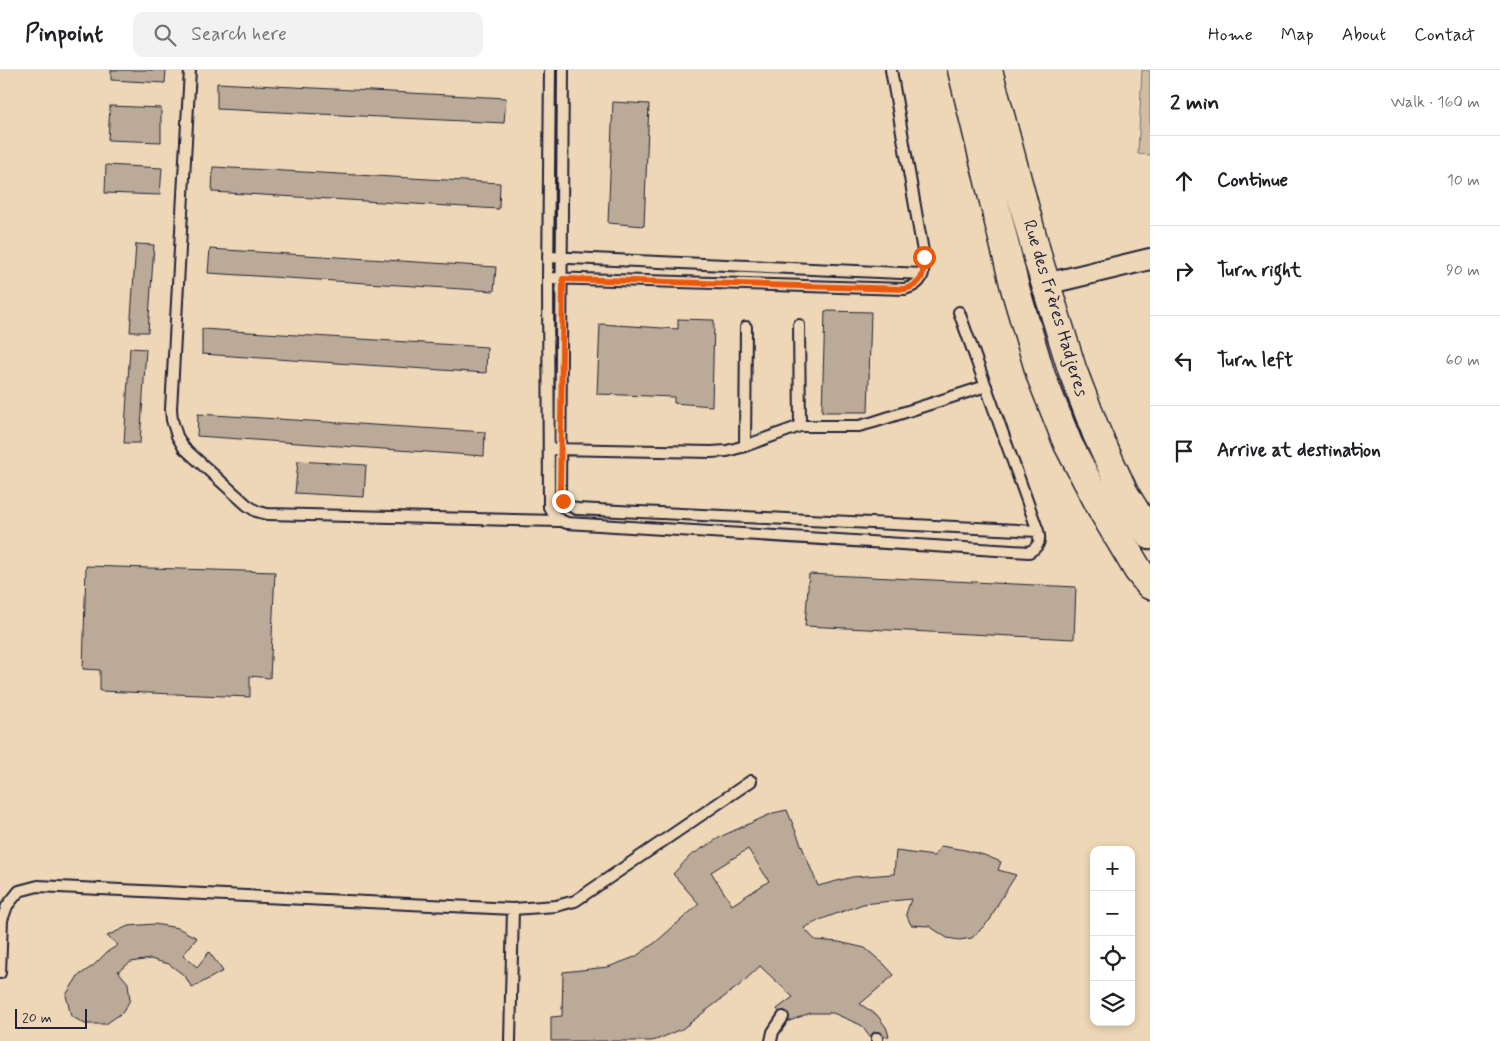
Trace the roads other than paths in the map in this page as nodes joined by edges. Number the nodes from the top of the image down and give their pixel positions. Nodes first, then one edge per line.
1 (190, 70) edge
2 (550, 70) edge
3 (564, 70) edge
4 (891, 70) edge
5 (962, 70) edge
6 (988, 70) edge
7 (548, 257) junction
8 (563, 258) junction
9 (1150, 259) edge
10 (1011, 272) junction
11 (923, 274) junction
12 (548, 278) junction
13 (563, 279) junction
14 (1045, 281) junction
15 (1020, 306) junction
16 (959, 312) dead end
17 (799, 325) dead end
18 (746, 327) dead end
19 (986, 386) junction
20 (800, 426) junction
21 (745, 446) junction
22 (548, 449) junction
23 (560, 450) junction
24 (560, 521) junction
25 (1038, 531) junction
26 (1150, 535) edge
27 (1150, 585) edge
28 (751, 781) dead end
29 (512, 909) junction
30 (0, 973) edge
31 (783, 1017) dead end
32 (510, 1041) edge
33 (771, 1041) edge

1 - 24 lane
2 - 7 lane
3 - 8 lane
4 - 11 lane
5 - 10 main road
6 - 14 main road, Rue des Frères Hadjeres
7 - 8 lane
7 - 12 lane
8 - 11 lane
8 - 13 lane
9 - 14 street
10 - 14 main road
10 - 15 main road
11 - 13 lane
12 - 13 lane
12 - 22 lane
13 - 23 lane
14 - 15 main road
14 - 26 main road, Rue des Frères Hadjeres
15 - 27 main road
16 - 19 lane
17 - 20 lane
18 - 21 lane
19 - 20 lane
19 - 25 lane
20 - 21 lane
21 - 23 lane
22 - 23 lane
22 - 24 lane
23 - 25 lane
24 - 25 lane
28 - 29 lane
29 - 30 lane
29 - 32 lane
31 - 33 lane

